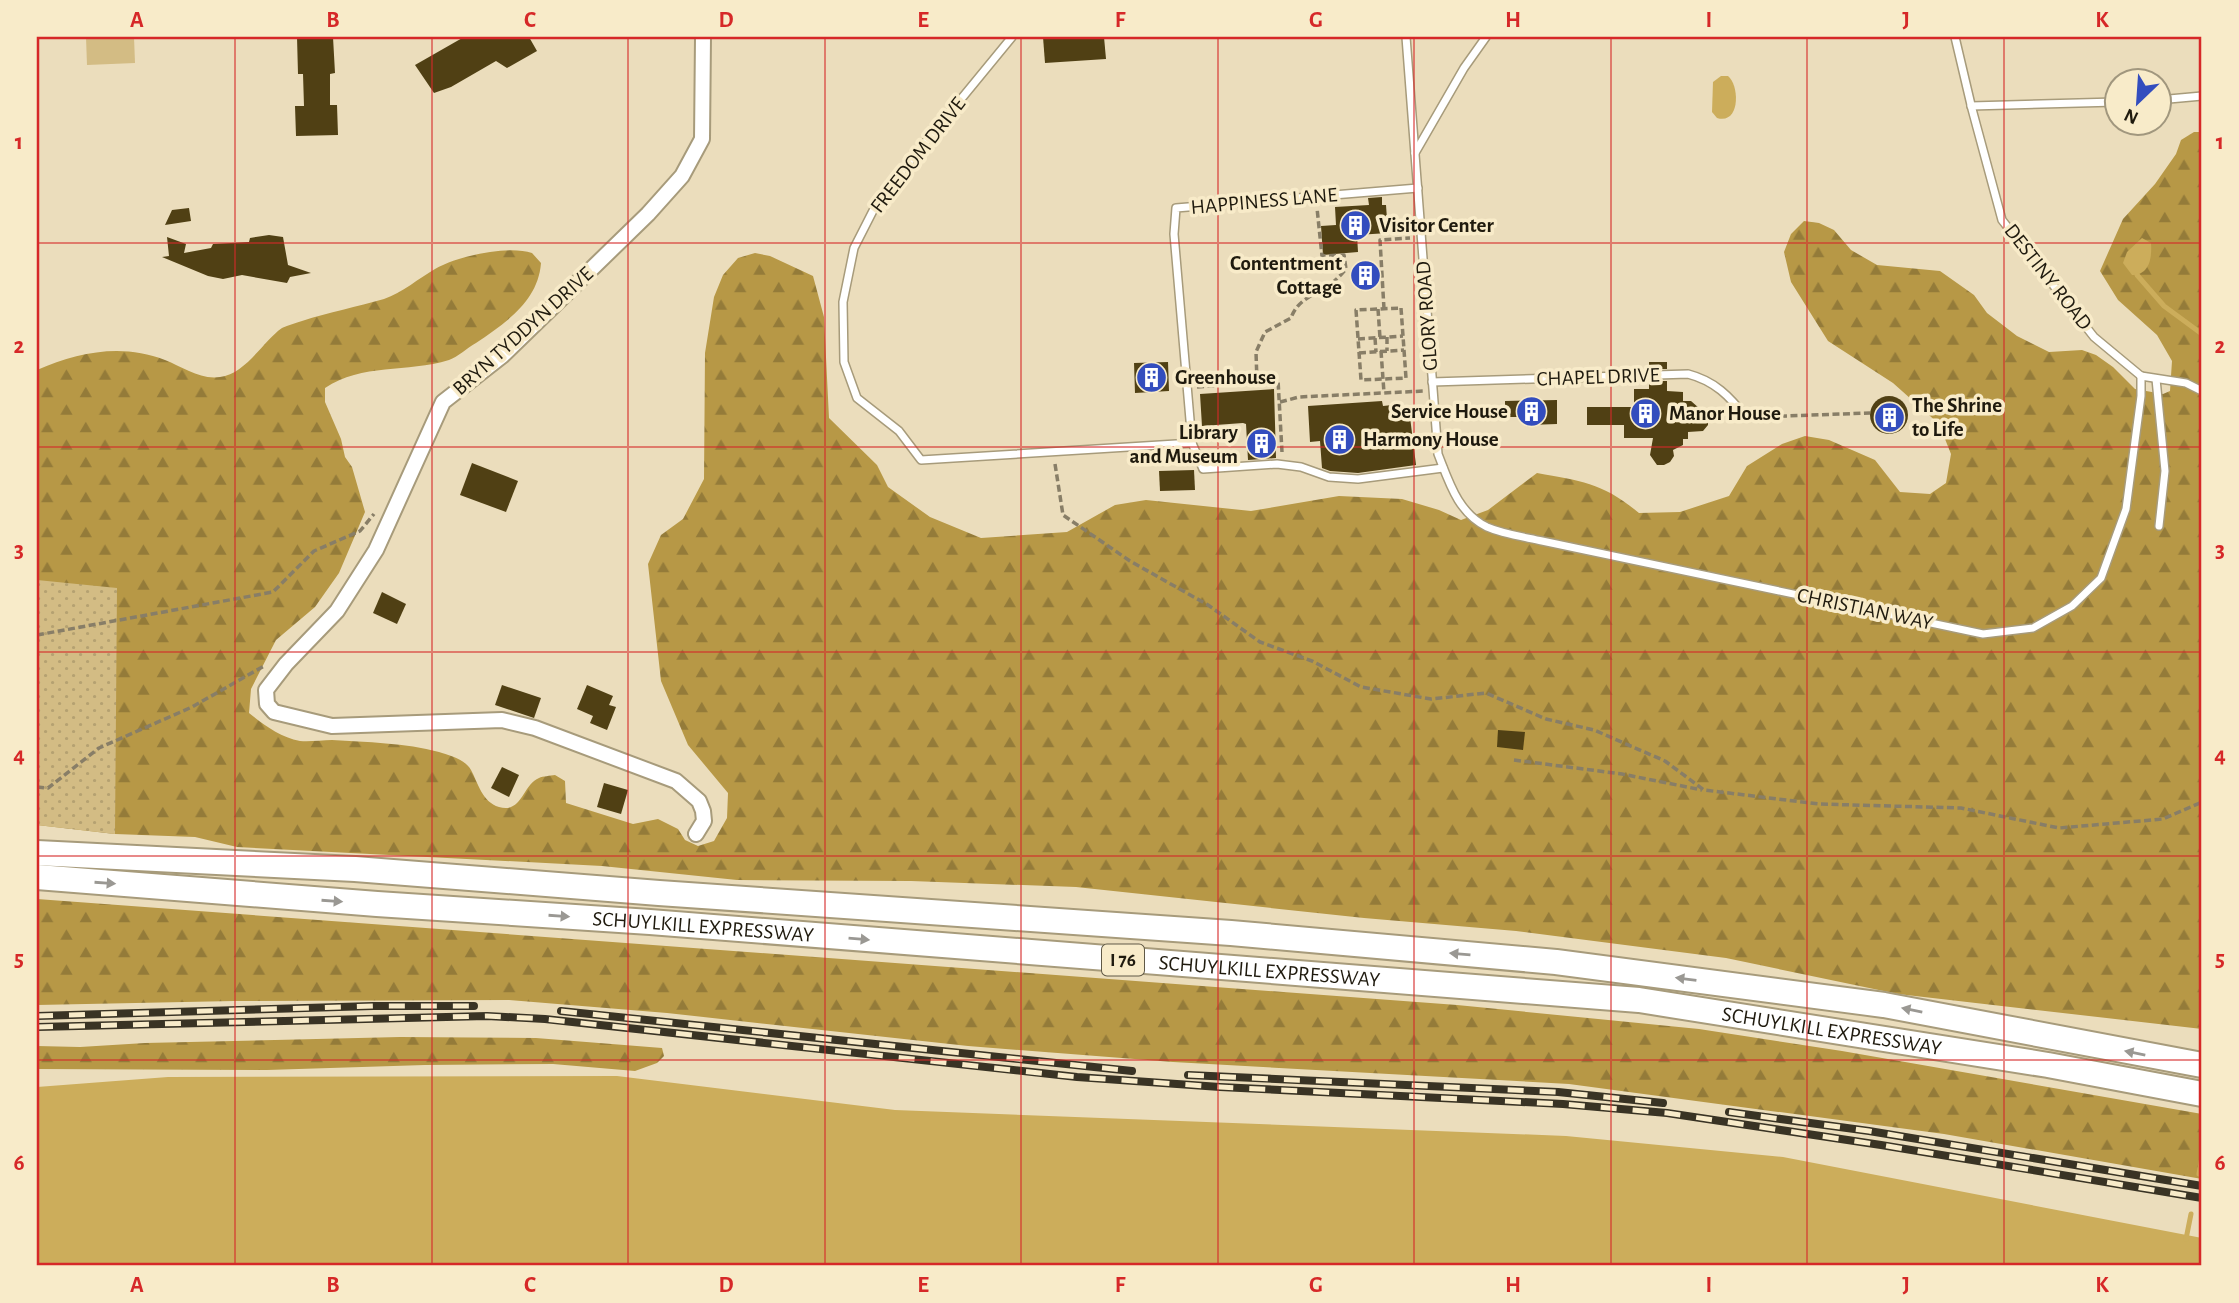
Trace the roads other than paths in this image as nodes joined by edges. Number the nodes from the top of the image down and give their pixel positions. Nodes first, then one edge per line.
1 (703, 37) edge
2 (1012, 37) edge
3 (1406, 37) edge
4 (1486, 37) edge
5 (1955, 37) edge
6 (2202, 96) edge
7 (2172, 99) edge
8 (2102, 102) edge
9 (1971, 106) junction
10 (1415, 154) junction
11 (1418, 188) junction
12 (2141, 376) junction
13 (2156, 379) junction
14 (1433, 386) junction
15 (2202, 391) edge
16 (1747, 418) road end
17 (1192, 443) junction
18 (1443, 468) junction
19 (2159, 526) dead end
20 (696, 834) dead end
21 (37, 853) edge
22 (37, 877) edge
23 (2202, 1065) edge
24 (2202, 1094) edge

1 - 20 street, BRYN TYDDYN DRIVE
2 - 17 lane, FREEDOM DRIVE
3 - 10 lane, GLORY ROAD
4 - 10 lane
5 - 9 lane, DESTINY ROAD
6 - 7 lane
8 - 9 lane
9 - 12 lane, DESTINY ROAD
10 - 11 lane, GLORY ROAD
11 - 14 lane, GLORY ROAD
11 - 17 lane, HAPPINESS LANE
12 - 13 lane
12 - 18 lane, CHRISTIAN WAY
13 - 15 lane
13 - 19 lane
14 - 16 lane, CHAPEL DRIVE
14 - 18 lane, GLORY ROAD
17 - 18 lane
23 -> 21 highway, SCHUYLKILL EXPRESSWAY / I 76
22 -> 24 highway, SCHUYLKILL EXPRESSWAY / I 76

